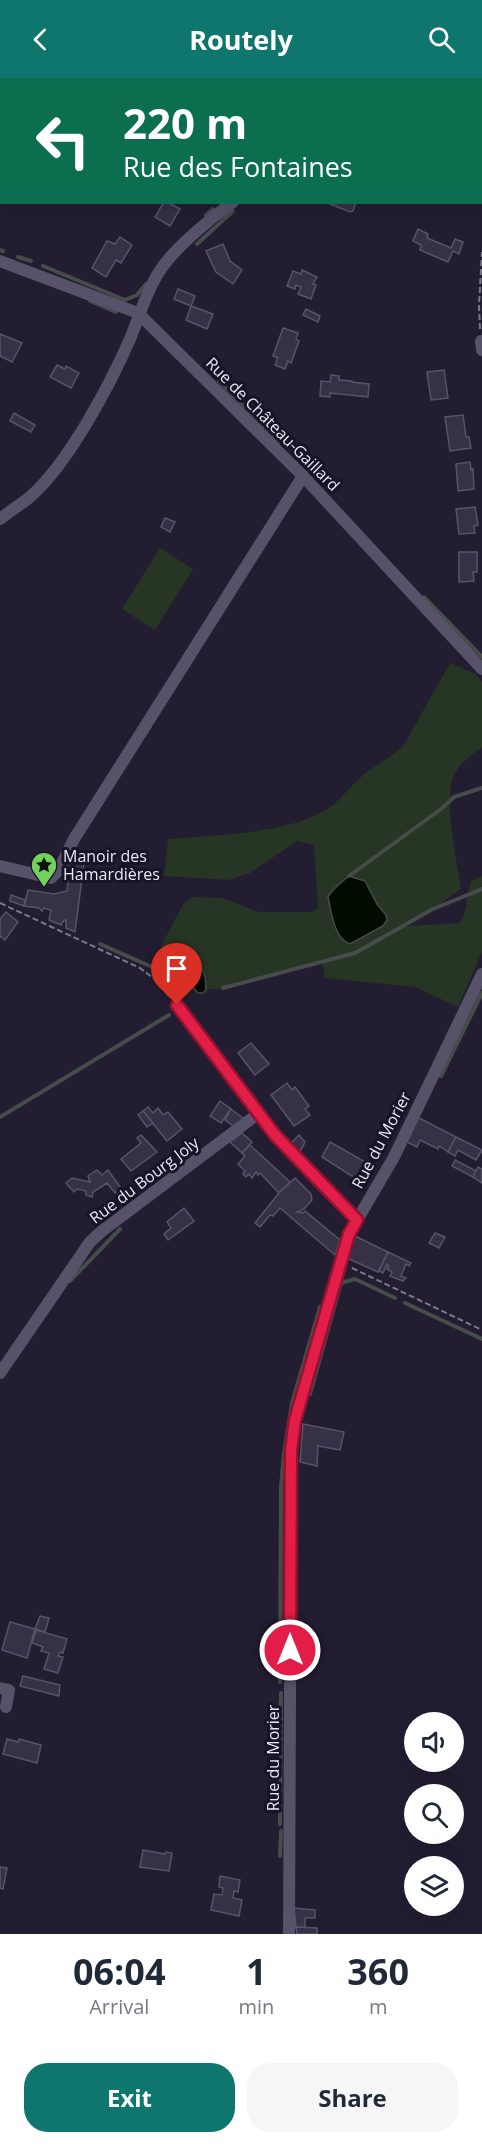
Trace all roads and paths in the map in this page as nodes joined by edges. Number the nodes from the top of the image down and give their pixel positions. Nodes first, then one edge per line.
1 (230, 204) edge
2 (482, 252) edge
3 (0, 261) edge
4 (138, 313) junction
5 (481, 346) edge
6 (303, 476) junction
7 (0, 519) edge
8 (482, 669) edge
9 (0, 866) edge
10 (0, 903) edge
11 (482, 974) edge
12 (177, 1005) joint
13 (259, 1113) junction
14 (357, 1220) junction
15 (340, 1263) junction
16 (482, 1330) edge
17 (0, 1373) edge
18 (0, 1688) edge
19 (6, 1707) dead end
20 (288, 1934) edge

1 - 4 street
2 - 5 path
3 - 4 street, Rue de Château-Gaillard
4 - 6 street, Rue de Château-Gaillard
4 - 7 street
6 - 8 street, Rue de Château-Gaillard
6 - 9 street
10 - 12 path
11 - 14 street, Rue du Morier
12 - 13 street
13 - 14 street
13 - 17 street, Rue du Bourg Joly
14 - 15 street, Rue du Morier
15 - 16 path
15 - 20 street, Rue du Morier
18 - 19 street

